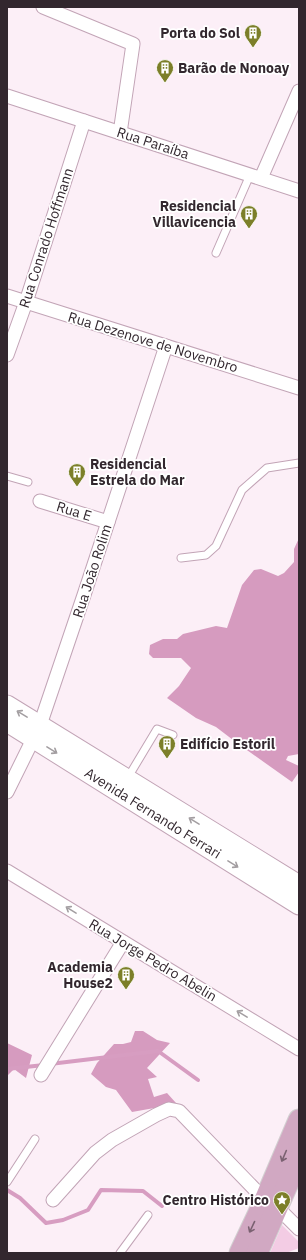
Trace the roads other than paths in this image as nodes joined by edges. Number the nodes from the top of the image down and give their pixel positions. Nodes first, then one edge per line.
1 (43, 7) edge
2 (299, 91) edge
3 (7, 96) edge
4 (84, 121) junction
5 (120, 133) junction
6 (255, 177) junction
7 (299, 191) edge
8 (216, 253) dead end
9 (7, 296) edge
10 (26, 302) junction
11 (166, 346) junction
12 (7, 355) edge
13 (299, 388) edge
14 (299, 464) edge
15 (7, 476) edge
16 (28, 482) dead end
17 (40, 501) dead end
18 (108, 522) junction
19 (181, 558) dead end
20 (7, 705) edge
21 (7, 722) edge
22 (37, 732) junction
23 (172, 735) dead end
24 (126, 779) junction
25 (7, 792) edge
26 (7, 871) edge
27 (299, 885) edge
28 (299, 905) edge
29 (123, 942) junction
30 (299, 1049) edge
31 (41, 1075) dead end
32 (299, 1120) edge
33 (35, 1139) dead end
34 (299, 1158) edge
35 (7, 1182) edge
36 (53, 1200) dead end
37 (271, 1204) junction
38 (148, 1215) dead end
39 (299, 1229) edge
40 (120, 1253) edge
41 (240, 1253) edge
42 (258, 1253) edge

1 - 5 street
2 - 6 street
3 - 4 street, Rua Paraíba
4 - 5 street, Rua Paraíba
4 - 10 street, Rua Conrado Hoffmann
5 - 6 street, Rua Paraíba
6 - 7 street, Rua Paraíba
6 - 8 lane
9 - 10 street, Rua Dezenove de Novembro
10 - 11 street, Rua Dezenove de Novembro
10 - 12 street, Rua Conrado Hoffmann
11 - 13 street, Rua Dezenove de Novembro
11 - 18 street, Rua João Rolim
14 - 19 lane
15 - 16 lane
17 - 18 street, Rua E
18 - 22 street, Rua João Rolim
22 -> 20 main road, Avenida Fernando Ferrari
21 - 22 main road, Avenida Fernando Ferrari
22 - 24 main road, Avenida Fernando Ferrari
22 - 25 street, Rua João Rolim
22 -> 28 main road, Avenida Fernando Ferrari
23 - 24 lane
27 -> 24 main road, Avenida Fernando Ferrari
29 -> 26 street, Rua Jorge Pedro Abelin
30 -> 29 street, Rua Jorge Pedro Abelin
29 - 31 street
32 -> 37 main road
33 - 35 lane
34 - 37 main road
36 - 37 street
37 - 39 street
37 -> 41 main road
37 - 42 main road
38 - 40 lane

